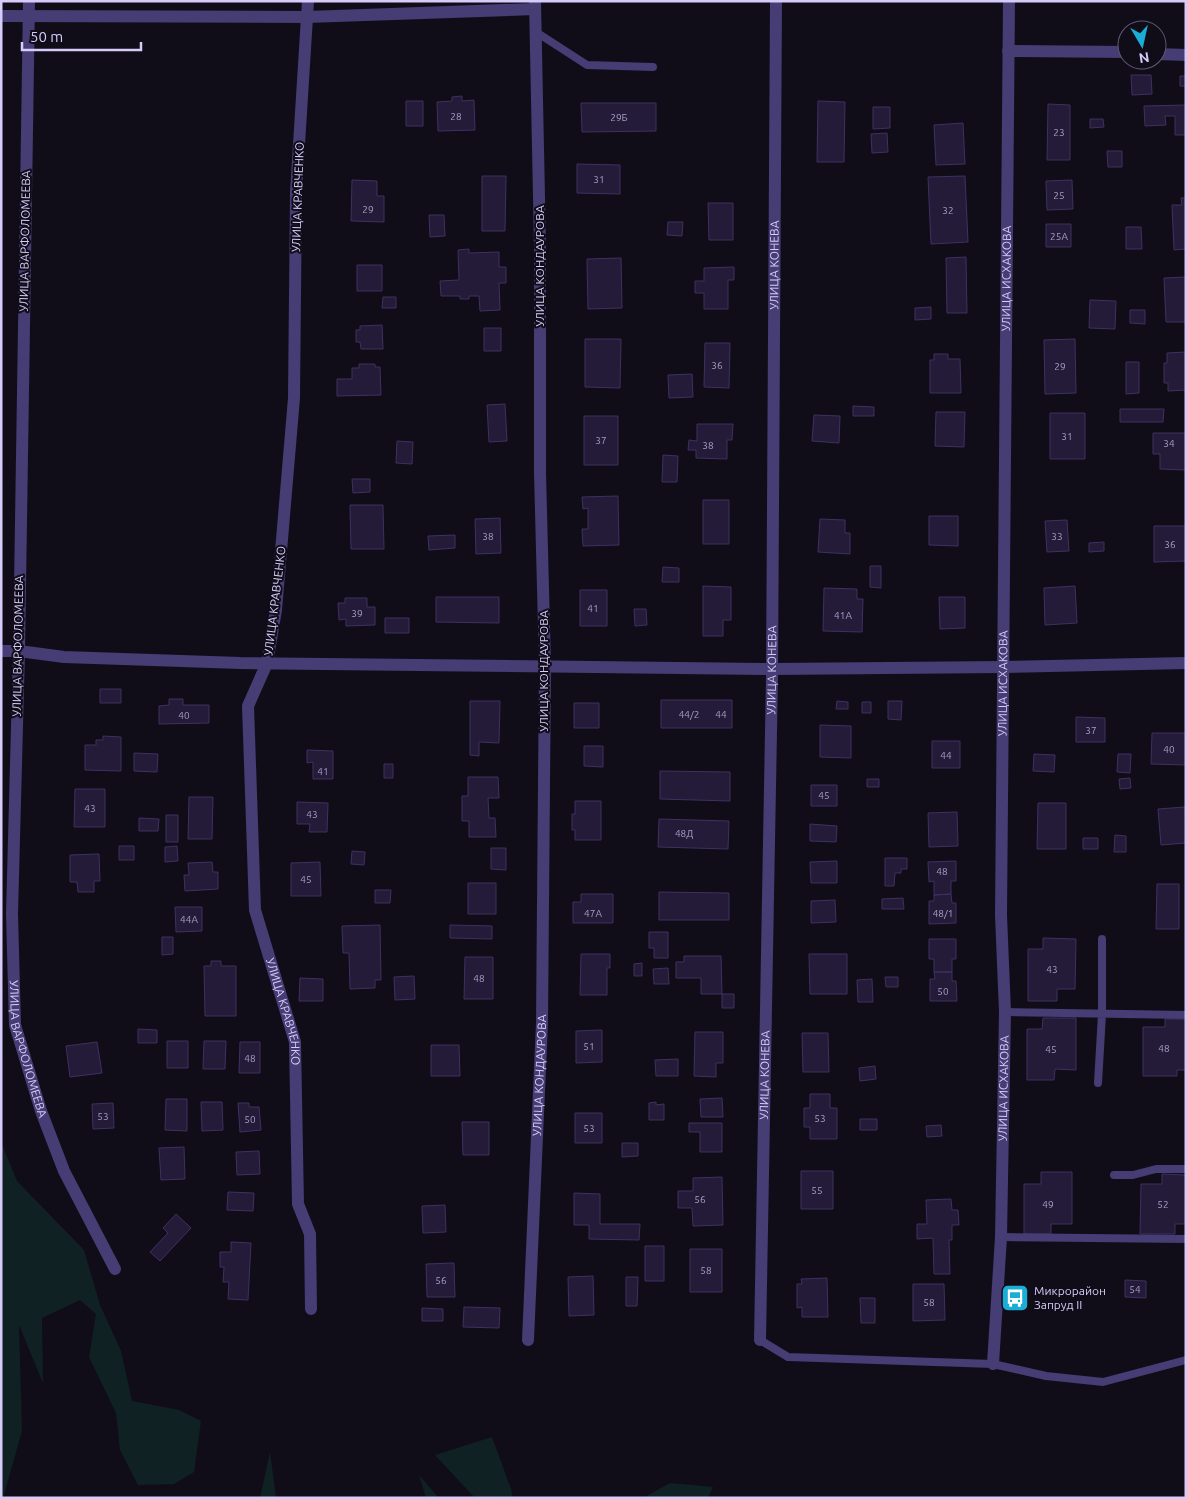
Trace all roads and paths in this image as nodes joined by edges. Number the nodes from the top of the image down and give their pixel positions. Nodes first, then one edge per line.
1 (29, 1) edge
2 (308, 1) edge
3 (776, 1) edge
4 (1009, 1) edge
5 (535, 5) edge
6 (1, 16) edge
7 (28, 17) junction
8 (307, 17) junction
9 (536, 32) junction
10 (1008, 51) junction
11 (1117, 52) edge
12 (1167, 54) edge
13 (1186, 55) edge
14 (653, 67) dead end
15 (1, 651) edge
16 (19, 651) junction
17 (267, 663) junction
18 (1186, 663) edge
19 (545, 665) junction
20 (1003, 667) junction
21 (772, 669) junction
22 (6, 914) edge
23 (1102, 939) dead end
24 (1004, 1012) junction
25 (1102, 1014) junction
26 (1186, 1015) edge
27 (1098, 1083) dead end
28 (1186, 1169) edge
29 (1114, 1175) dead end
30 (1001, 1237) junction
31 (1186, 1239) edge
32 (115, 1269) dead end
33 (311, 1309) dead end
34 (528, 1340) dead end
35 (760, 1340) joint
36 (1186, 1360) edge
37 (993, 1364) junction

1 - 7 street, УЛИЦА ВАРФОЛОМЕЕВА
2 - 8 street, УЛИЦА КРАВЧЕНКО
3 - 21 street, УЛИЦА КОНЕВА
4 - 10 street, УЛИЦА ИСХАКОВА
5 - 8 street
5 - 9 street, УЛИЦА КОНДАУРОВА
6 - 7 street
7 - 8 street
7 - 16 street, УЛИЦА ВАРФОЛОМЕЕВА
8 - 17 street, УЛИЦА КРАВЧЕНКО
9 - 14 lane
9 - 19 street, УЛИЦА КОНДАУРОВА
10 - 11 street
10 - 20 street, УЛИЦА ИСХАКОВА
12 - 13 street
15 - 16 street
16 - 17 street
16 - 22 street, УЛИЦА ВАРФОЛОМЕЕВА
17 - 19 street
17 - 33 street, УЛИЦА КРАВЧЕНКО
18 - 20 street
19 - 21 street
19 - 34 street, УЛИЦА КОНДАУРОВА
20 - 21 street
20 - 24 street, УЛИЦА ИСХАКОВА
21 - 35 street, УЛИЦА КОНЕВА
22 - 32 street, УЛИЦА ВАРФОЛОМЕЕВА
23 - 25 lane
24 - 25 lane
24 - 30 street, УЛИЦА ИСХАКОВА
25 - 26 lane
25 - 27 lane
28 - 29 lane
30 - 31 lane
30 - 37 street, УЛИЦА ИСХАКОВА
35 - 37 lane
36 - 37 lane

